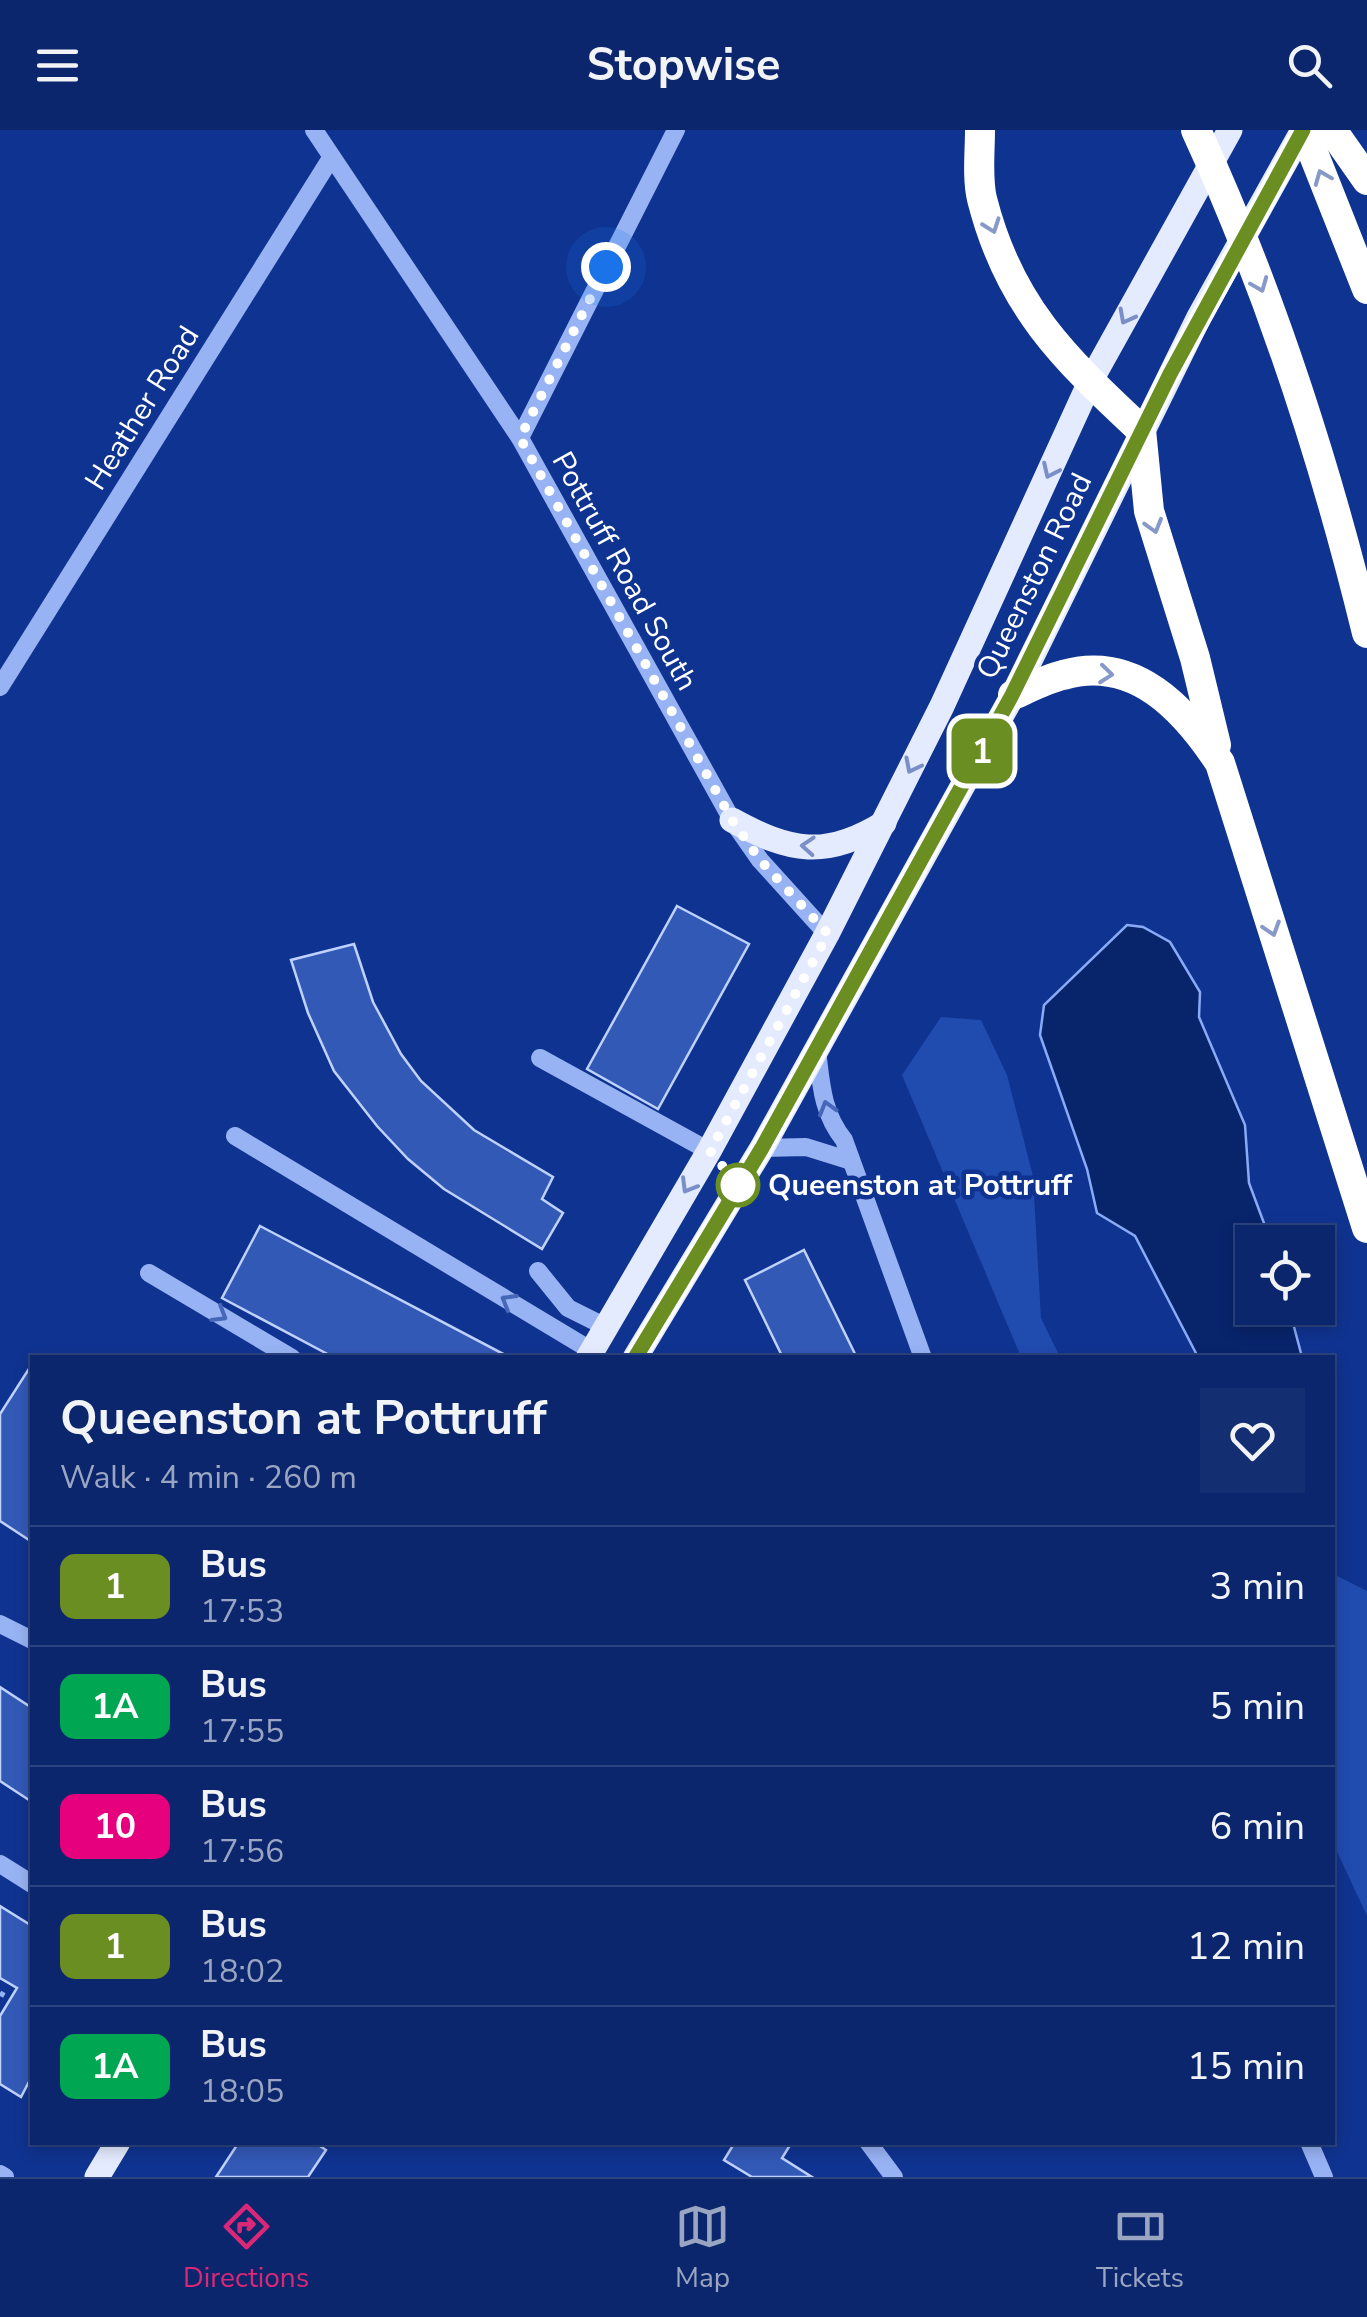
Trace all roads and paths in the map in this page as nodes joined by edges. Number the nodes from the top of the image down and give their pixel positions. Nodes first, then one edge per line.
1 (314, 130) edge
2 (676, 130) edge
3 (980, 130) edge
4 (1196, 130) edge
5 (1230, 130) edge
6 (1304, 130) edge
7 (1332, 130) edge
8 (331, 158) junction
9 (1367, 180) edge
10 (1367, 289) edge
11 (1090, 382) junction
12 (1142, 430) junction
13 (520, 438) junction
14 (1367, 633) edge
15 (0, 686) edge
16 (1012, 695) junction
17 (1220, 763) junction
18 (732, 820) junction
19 (884, 823) junction
20 (828, 934) junction
21 (816, 1050) junction
22 (540, 1058) dead end
23 (235, 1136) dead end
24 (762, 1148) junction
25 (710, 1151) junction
26 (852, 1160) junction
27 (1367, 1228) edge
28 (538, 1271) dead end
29 (149, 1273) dead end
30 (606, 1327) junction
31 (590, 1354) edge
32 (287, 1355) edge
33 (637, 1355) edge
34 (923, 1355) edge
35 (0, 1624) edge
36 (30, 1639) edge
37 (0, 1864) edge
38 (30, 1883) edge
39 (0, 1993) edge
40 (7, 1997) dead end
41 (116, 2145) edge
42 (870, 2145) edge
43 (1311, 2145) edge
44 (97, 2177) edge
45 (894, 2177) edge
46 (1324, 2177) edge

1 - 8 street, Pottruff Road South
2 - 13 street
3 -> 11 highway
4 -> 14 highway
5 -> 11 main road, Queenston Road
10 -> 6 highway
6 - 12 main road, Queenston Road
7 - 9 highway
8 - 13 street, Pottruff Road South
8 - 15 street, Heather Road
11 - 12 highway
11 -> 19 main road, Queenston Road
12 - 16 main road, Queenston Road
12 -> 17 highway
13 - 18 street, Pottruff Road South
16 -> 17 highway
16 - 21 main road, Queenston Road
17 -> 27 highway
19 -> 18 main road
18 - 20 street, Pottruff Road South
19 - 20 main road, Queenston Road
20 - 25 main road, Queenston Road
21 - 24 main road, Queenston Road
26 -> 21 street
22 - 25 street
31 -> 23 street
24 - 26 street
24 - 33 main road, Queenston Road
25 -> 30 main road, Queenston Road
26 - 34 street
28 - 30 street
29 -> 32 street
30 - 31 main road, Queenston Road
35 - 36 street
37 - 38 street
39 - 40 path
41 - 44 main road
42 - 45 street
43 - 46 street

